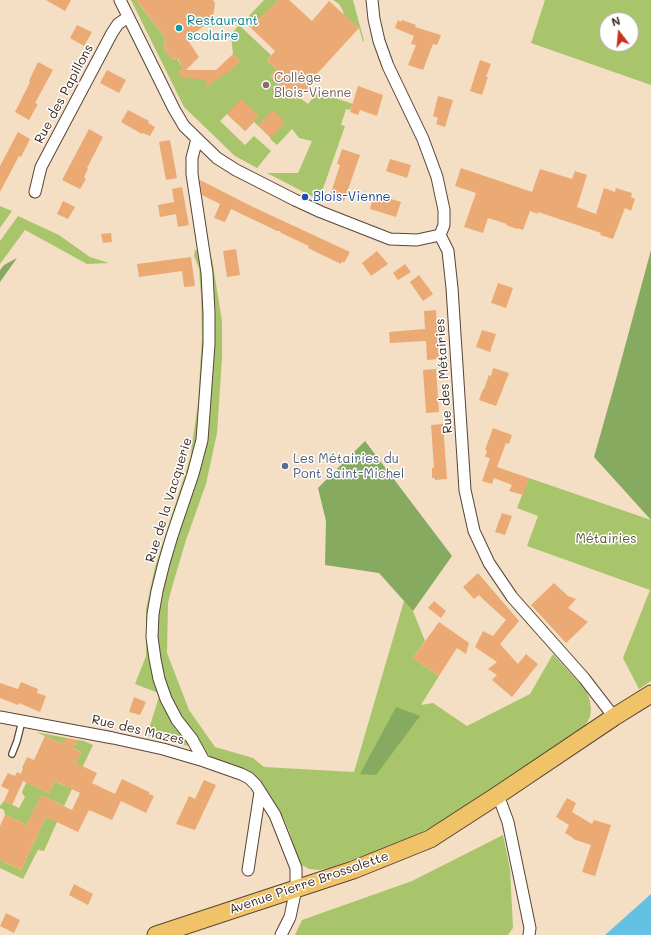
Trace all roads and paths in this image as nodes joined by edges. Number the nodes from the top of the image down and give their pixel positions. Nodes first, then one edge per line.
1 (120, 0) edge
2 (372, 0) edge
3 (128, 17) junction
4 (197, 139) junction
5 (34, 192) dead end
6 (440, 235) junction
7 (651, 694) edge
8 (0, 717) edge
9 (614, 717) junction
10 (22, 721) junction
11 (12, 754) dead end
12 (204, 761) junction
13 (260, 792) junction
14 (498, 795) junction
15 (248, 870) dead end
16 (296, 889) junction
17 (156, 935) edge
18 (282, 935) edge
19 (529, 935) edge

1 - 3 street
2 - 6 street
3 - 4 street
3 - 5 street, Rue des Papillons
4 - 6 street
4 - 12 street, Rue de la Vacquerie
6 - 9 street, Rue des Métairies
7 - 9 main road, Avenue Pierre Brossolette
8 - 10 street, Rue des Mazes
9 - 14 main road, Avenue Pierre Brossolette
10 - 11 lane
10 - 12 street, Rue des Mazes
12 - 13 street, Rue des Mazes
13 - 15 street
13 - 16 street, Rue des Mazes
14 - 16 main road, Avenue Pierre Brossolette
14 - 19 street
16 - 17 main road, Avenue Pierre Brossolette
16 - 18 street, Rue des Mazes

